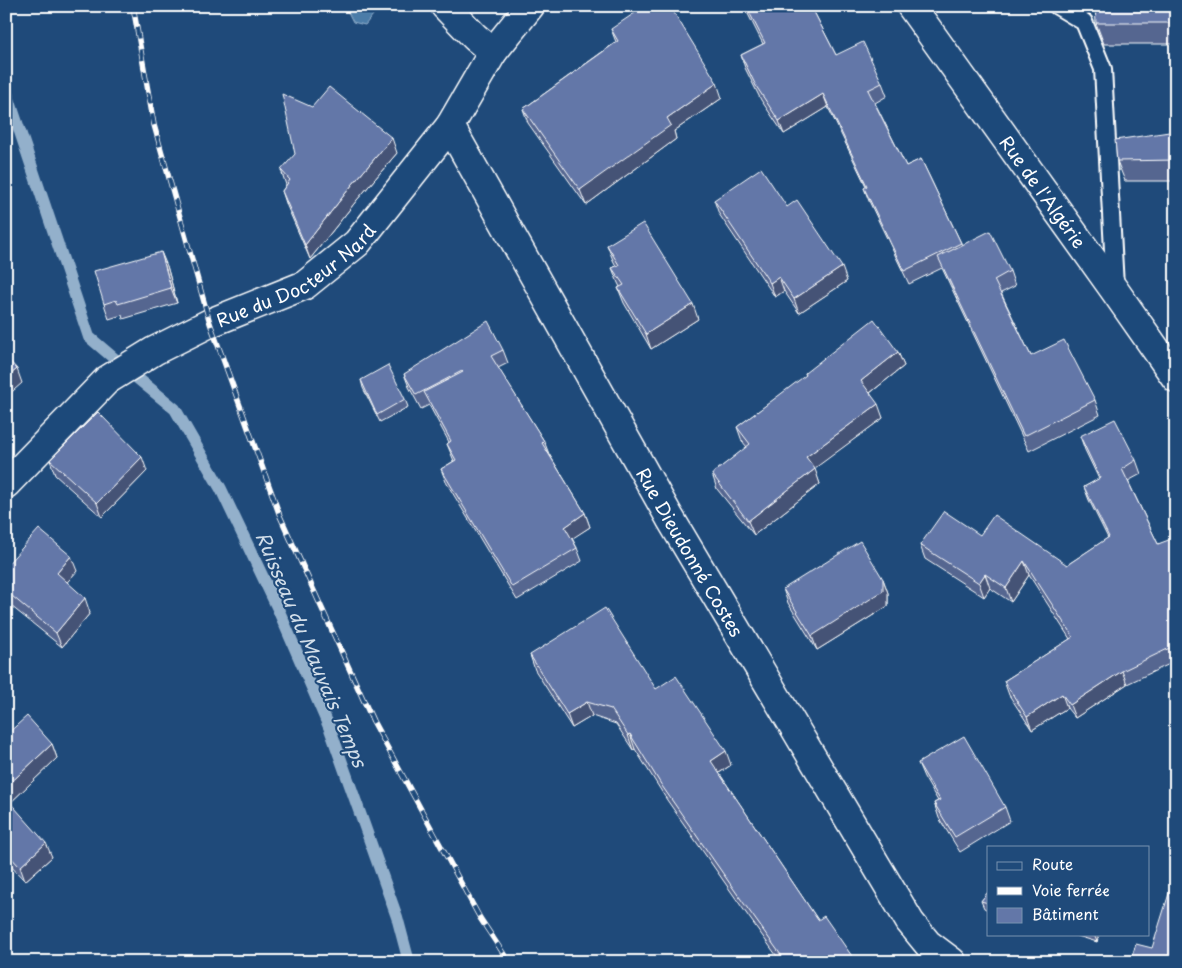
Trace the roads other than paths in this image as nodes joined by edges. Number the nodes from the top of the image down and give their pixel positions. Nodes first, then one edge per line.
1 (445, 6) edge
2 (530, 6) edge
3 (910, 6) edge
4 (1057, 6) edge
5 (493, 52) junction
6 (450, 126) junction
7 (1115, 291) junction
8 (1176, 378) edge
9 (6, 484) edge
10 (952, 962) edge

1 - 5 street
2 - 5 street, Rue du Docteur Nard
3 - 7 street, Rue de l'Algérie
4 - 7 lane
5 - 6 street, Rue du Docteur Nard
6 - 9 street, Rue du Docteur Nard
6 - 10 street, Rue Dieudonné Costes
7 - 8 street, Rue de l'Algérie

